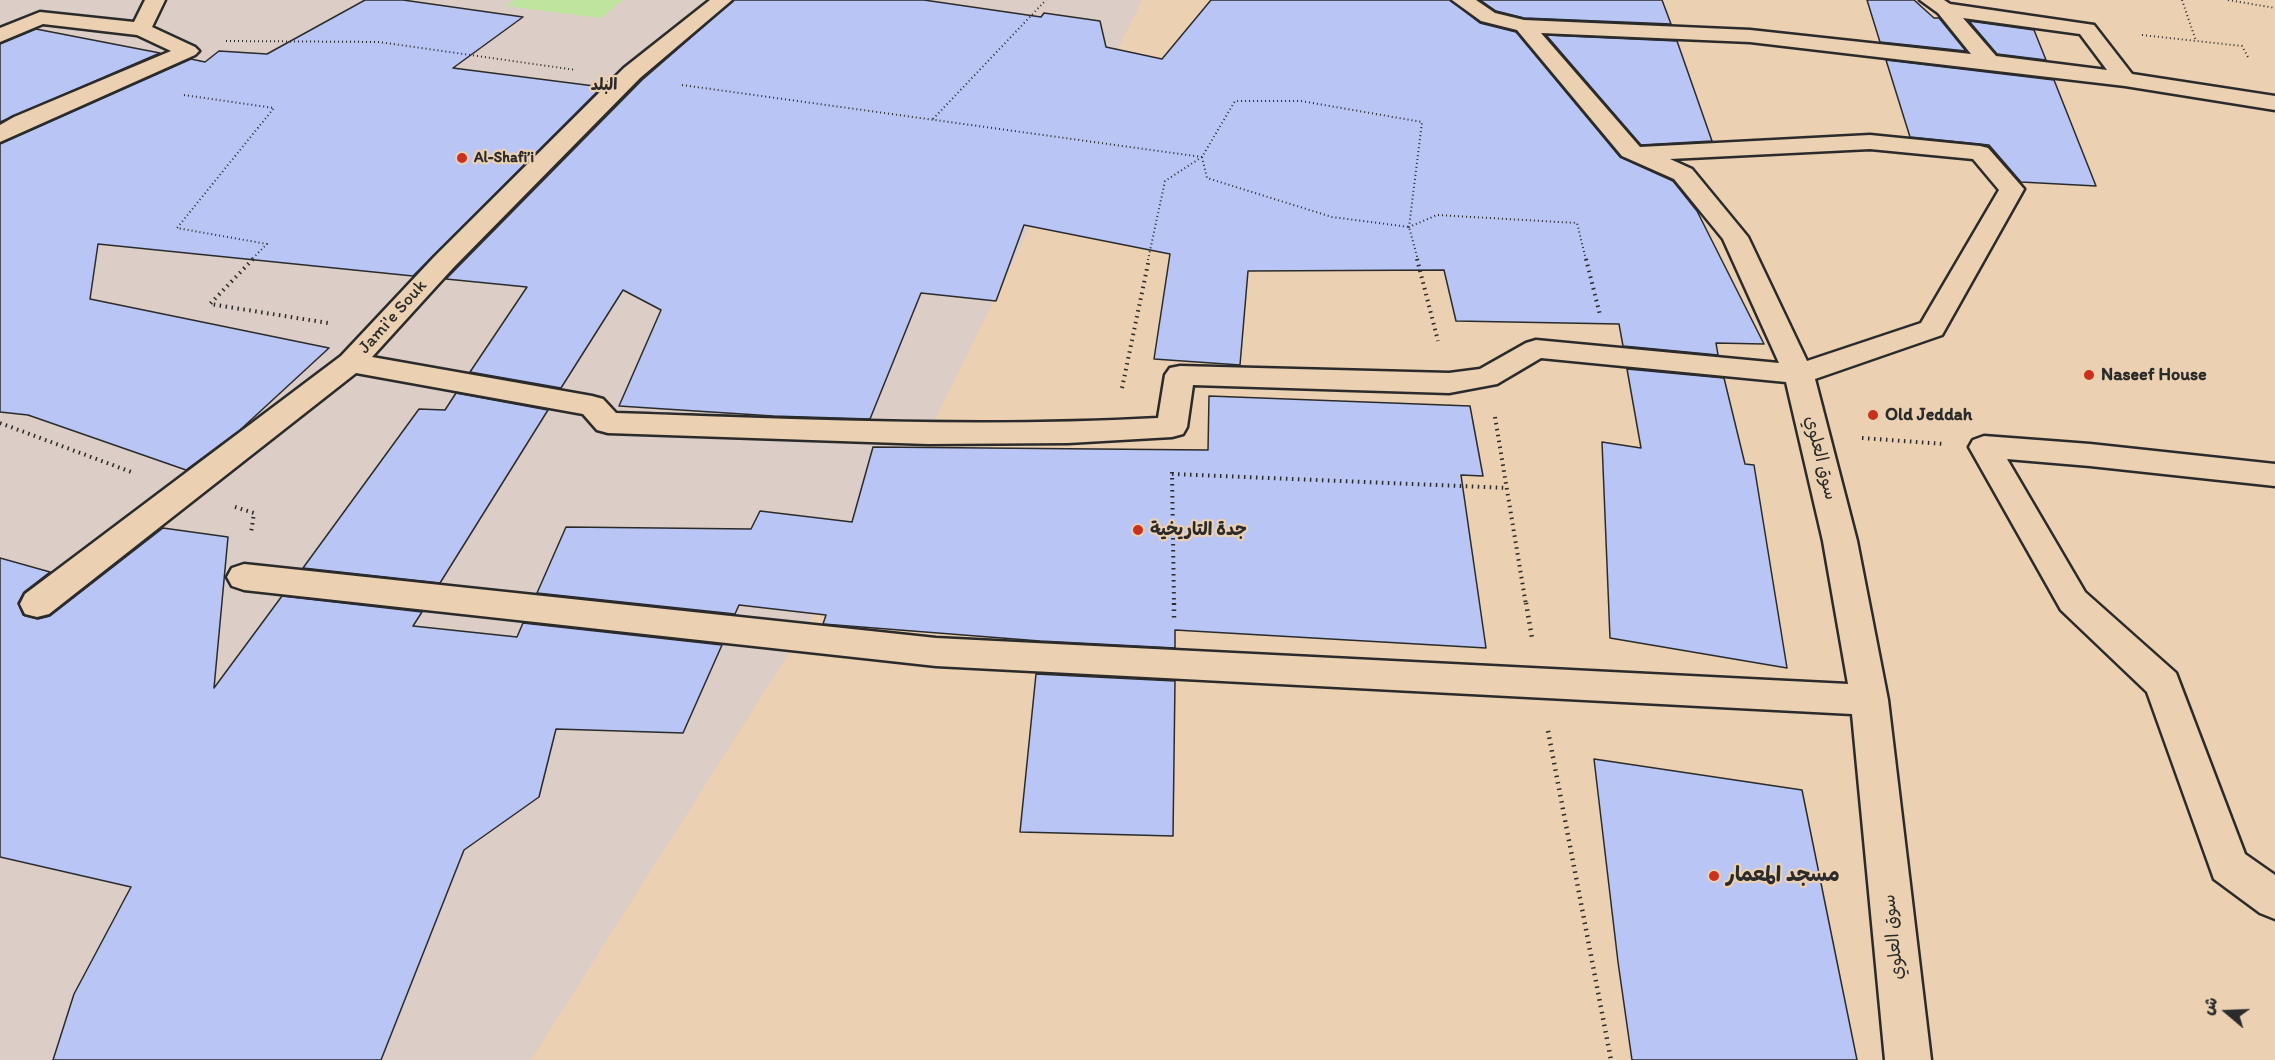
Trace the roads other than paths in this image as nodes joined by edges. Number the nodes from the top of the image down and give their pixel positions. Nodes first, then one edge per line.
1 (155, 0) edge
2 (722, 0) edge
3 (1462, 0) edge
4 (1938, 5) edge
5 (1524, 26) junction
6 (141, 29) junction
7 (0, 36) edge
8 (1989, 62) junction
9 (2125, 79) junction
10 (2275, 103) edge
11 (0, 135) edge
12 (1637, 154) junction
13 (351, 363) junction
14 (1799, 374) junction
15 (2275, 474) edge
16 (244, 577) road end
17 (37, 604) dead end
18 (1869, 700) junction
19 (2275, 899) edge
20 (1908, 1060) edge

1 - 6 street
2 - 13 street, Jami'e Souk
3 - 5 street
4 - 8 street
4 - 9 street
5 - 8 street
5 - 12 street, سوق العلوي
6 - 7 street
6 - 11 street
8 - 9 street
9 - 10 street
12 - 14 street, سوق العلوي
12 - 14 street
13 - 14 street
13 - 17 street, Jami'e Souk
14 - 18 street, سوق العلوي
15 - 19 street
16 - 18 street
18 - 20 street, سوق العلوي

